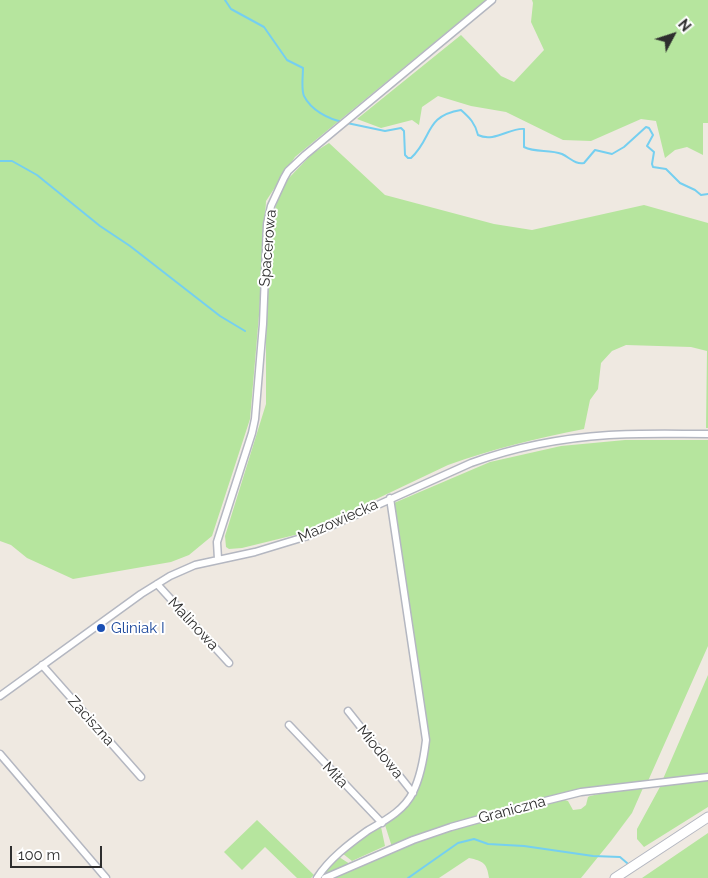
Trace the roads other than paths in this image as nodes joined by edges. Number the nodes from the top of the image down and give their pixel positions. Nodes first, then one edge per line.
1 (492, 0) edge
2 (708, 434) edge
3 (390, 498) junction
4 (218, 559) junction
5 (157, 584) junction
6 (230, 663) dead end
7 (42, 665) junction
8 (0, 696) edge
9 (348, 711) dead end
10 (289, 726) dead end
11 (0, 754) edge
12 (141, 777) dead end
13 (708, 777) edge
14 (413, 793) junction
15 (708, 817) edge
16 (382, 823) junction
17 (106, 878) edge
18 (317, 878) edge
19 (325, 878) edge
20 (615, 878) edge

1 - 4 street, Spacerowa
2 - 3 street, Mazowiecka
3 - 4 street, Mazowiecka
3 - 14 street
4 - 5 street, Mazowiecka
5 - 6 street, Malinowa
5 - 7 street, Mazowiecka
7 - 8 street, Mazowiecka
7 - 12 street, Zaciszna
9 - 14 street, Miodowa
10 - 16 street, Miła
11 - 17 street
13 - 19 street, Graniczna
14 - 16 street
15 - 20 main road
16 - 18 street

